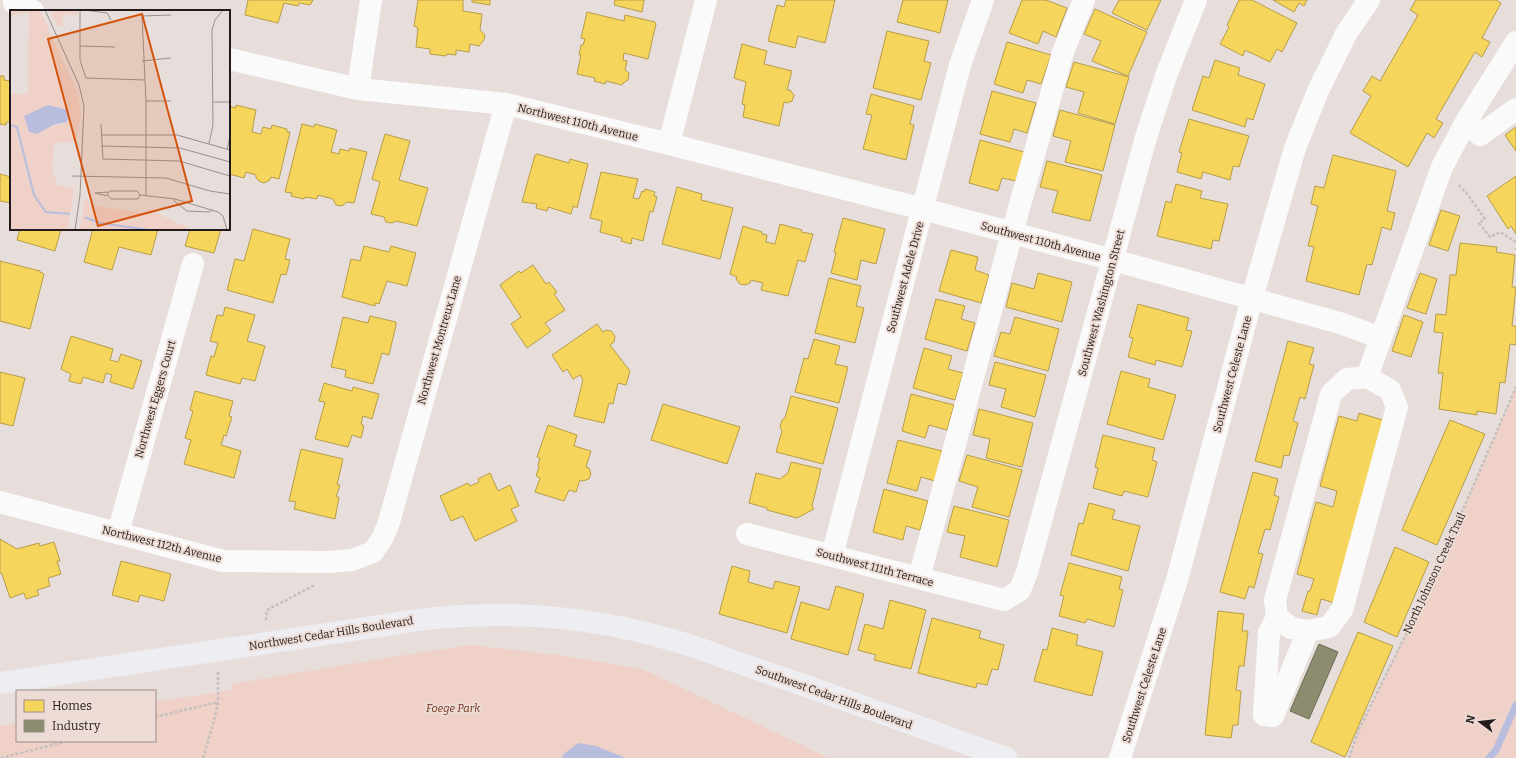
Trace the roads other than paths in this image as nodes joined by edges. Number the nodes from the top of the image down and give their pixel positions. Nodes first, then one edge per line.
1 (371, 0) edge
2 (706, 0) edge
3 (984, 0) edge
4 (1084, 0) edge
5 (1196, 0) edge
6 (1369, 0) edge
7 (1516, 42) edge
8 (230, 59) edge
9 (358, 89) junction
10 (506, 104) junction
11 (1516, 109) edge
12 (1466, 120) junction
13 (669, 144) junction
14 (923, 209) junction
15 (1012, 233) junction
16 (1114, 260) junction
17 (193, 264) dead end
18 (1252, 298) junction
19 (1381, 338) junction
20 (1367, 376) junction
21 (0, 502) edge
22 (118, 533) junction
23 (747, 534) dead end
24 (832, 556) junction
25 (352, 560) joint
26 (919, 578) junction
27 (1004, 600) joint
28 (1277, 617) junction
29 (1308, 631) junction
30 (662, 637) joint
31 (0, 684) edge
32 (1006, 758) edge
33 (1120, 758) edge

1 - 9 street
2 - 13 street
3 - 14 street, Southwest Adele Drive
4 - 15 street
5 - 16 street, Southwest Washington Street
6 - 18 street, Southwest Celeste Lane
7 - 12 street
8 - 9 street, Northwest 110th Avenue
9 - 10 street, Northwest 110th Avenue
10 - 13 street, Northwest 110th Avenue
10 - 25 street, Northwest Montreux Lane
11 - 12 street
12 - 19 street
13 - 14 street, Northwest 110th Avenue
14 - 15 street, Southwest 110th Avenue
14 - 24 street, Southwest Adele Drive
15 - 16 street, Southwest 110th Avenue
15 - 26 street
16 - 18 street, Southwest 110th Avenue
16 - 27 street, Southwest Washington Street
17 - 22 street, Northwest Eggers Court
18 - 19 street, Southwest 110th Avenue
18 - 33 street, Southwest Celeste Lane
19 - 20 street
20 - 28 street
20 - 29 street
21 - 22 street, Northwest 112th Avenue
22 - 25 street, Northwest 112th Avenue
23 - 24 street, Southwest 111th Terrace
24 - 26 street, Southwest 111th Terrace
26 - 27 street, Southwest 111th Terrace
28 - 29 street
28 - 29 street
30 - 31 main road, Northwest Cedar Hills Boulevard
30 - 32 main road, Southwest Cedar Hills Boulevard

